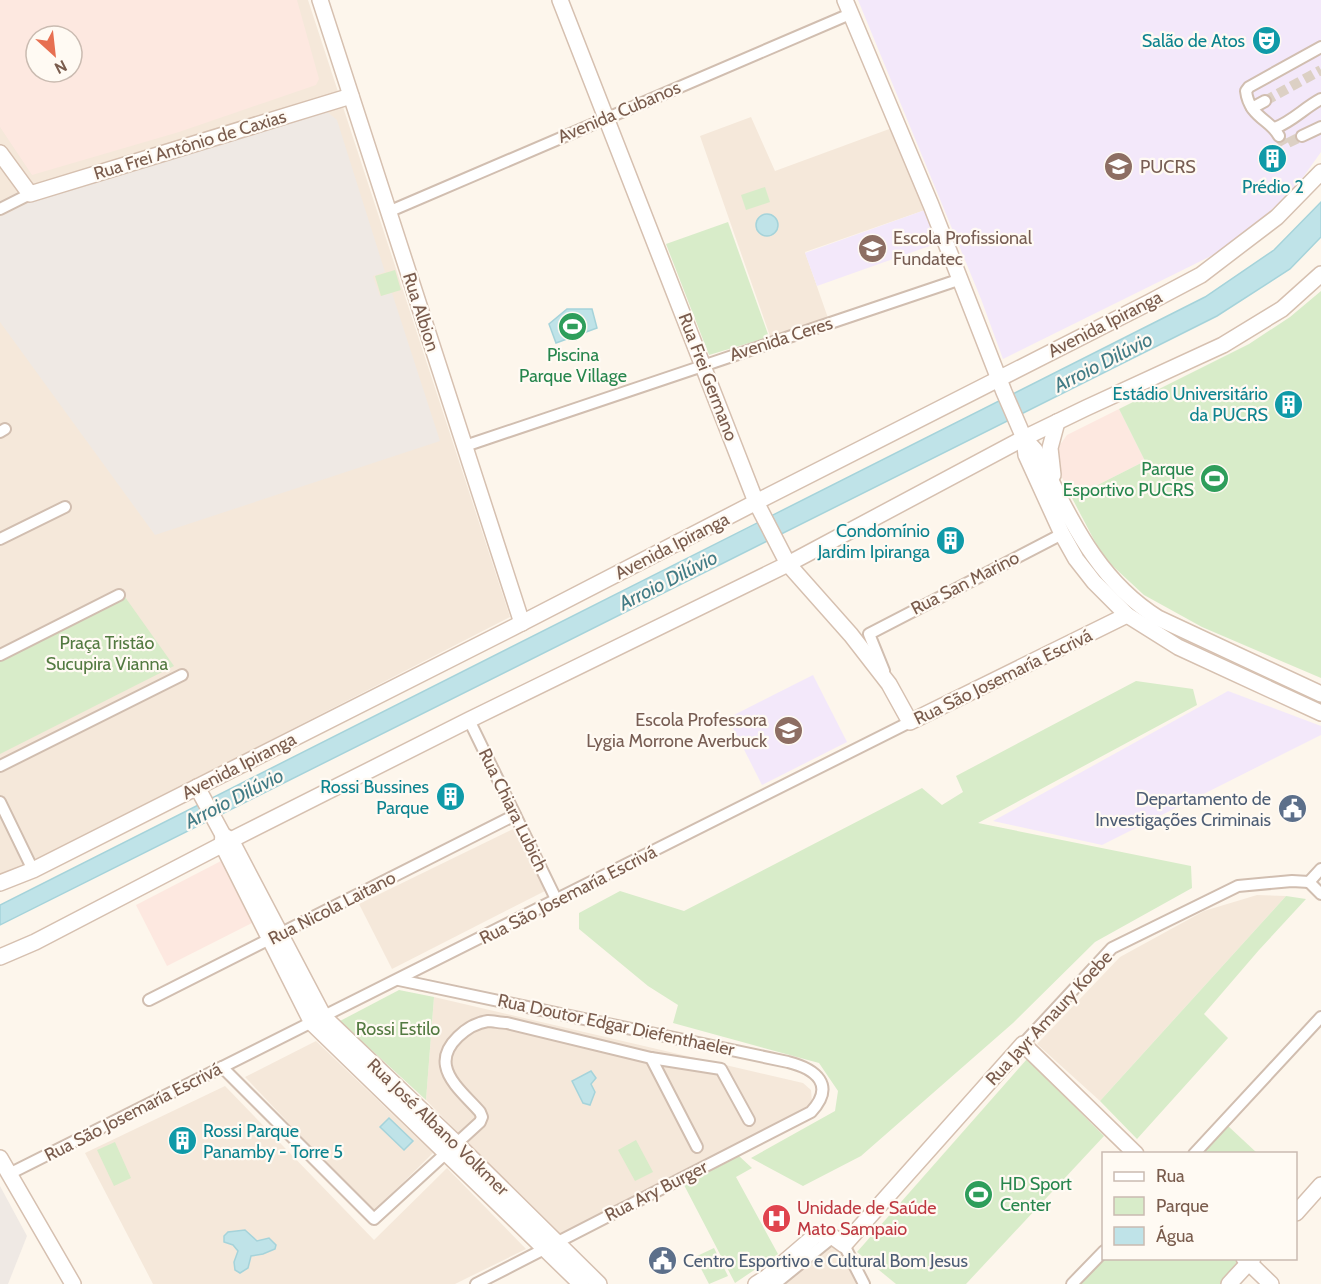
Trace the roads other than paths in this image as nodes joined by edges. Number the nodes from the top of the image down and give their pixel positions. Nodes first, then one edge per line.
1 (320, 0) edge
2 (560, 0) edge
3 (847, 7) edge
4 (1321, 47) edge
5 (351, 96) junction
6 (1321, 99) edge
7 (1264, 101) tunnel mouth
8 (1252, 108) junction
9 (1300, 113) junction
10 (606, 118) junction
11 (1321, 127) edge
12 (0, 153) edge
13 (1321, 172) edge
14 (30, 194) junction
15 (0, 209) edge
16 (388, 212) junction
17 (1321, 274) edge
18 (961, 279) junction
19 (704, 365) junction
20 (1001, 386) junction
21 (1057, 423) junction
22 (1022, 434) junction
23 (465, 446) junction
24 (1056, 490) junction
25 (65, 507) dead end
26 (759, 507) junction
27 (1062, 534) junction
28 (0, 539) edge
29 (788, 564) junction
30 (119, 595) dead end
31 (1133, 611) junction
32 (522, 623) junction
33 (0, 655) edge
34 (182, 675) dead end
35 (889, 684) junction
36 (1321, 694) edge
37 (1321, 713) edge
38 (469, 720) junction
39 (910, 722) junction
40 (0, 766) edge
41 (199, 791) junction
42 (0, 802) edge
43 (515, 815) junction
44 (223, 837) junction
45 (1321, 869) edge
46 (33, 870) junction
47 (1309, 882) junction
48 (0, 883) edge
49 (1321, 894) edge
50 (556, 901) junction
51 (274, 938) junction
52 (0, 957) edge
53 (399, 980) junction
54 (149, 1000) dead end
55 (1321, 1017) edge
56 (318, 1020) junction
57 (1023, 1044) junction
58 (651, 1058) junction
59 (222, 1067) junction
60 (822, 1087) joint
61 (396, 1096) junction
62 (749, 1120) dead end
63 (456, 1143) junction
64 (697, 1147) dead end
65 (1134, 1152) edge
66 (1196, 1152) edge
67 (445, 1154) junction
68 (0, 1158) edge
69 (9, 1174) junction
70 (1321, 1185) edge
71 (1297, 1212) edge
72 (839, 1241) junction
73 (550, 1246) junction
74 (1102, 1253) edge
75 (1249, 1260) edge
76 (73, 1284) edge
77 (476, 1284) edge
78 (581, 1284) edge
79 (599, 1284) edge
80 (756, 1284) edge
81 (775, 1284) edge
82 (864, 1284) edge
83 (1072, 1284) edge
84 (1229, 1284) edge
85 (1271, 1284) edge

1 - 5 main road, Rua Albion
2 - 10 main road, Rua Frei Germano
3 - 10 street, Avenida Cubanos
3 - 18 main road
4 - 8 street
5 - 14 main road, Rua Frei Antônio de Caxias
5 - 16 main road, Rua Albion
6 - 9 street
7 - 8 street
8 - 9 street
9 - 11 street
10 - 16 street, Avenida Cubanos
10 - 19 main road, Rua Frei Germano
12 - 14 main road
13 - 20 main road, Avenida Ipiranga
14 - 15 street
16 - 23 main road, Rua Albion
17 - 21 main road
18 - 19 street, Avenida Ceres
18 - 20 main road
19 - 23 street, Avenida Ceres
19 - 26 main road, Rua Frei Germano
20 - 22 main road
20 - 26 main road, Avenida Ipiranga
21 - 22 main road
21 - 24 main road
22 - 24 main road
22 - 27 main road
22 - 29 main road
23 - 32 main road, Rua Albion
24 - 31 main road
25 - 28 street
26 - 29 main road, Rua Frei Germano
26 - 32 main road, Avenida Ipiranga
27 - 31 main road
27 - 35 street, Rua San Marino
29 - 35 main road, Rua Frei Germano
29 - 38 main road
30 - 33 street
31 - 36 main road
31 - 37 main road
31 - 39 main road, Rua São Josemaría Escrivá
32 - 41 main road, Avenida Ipiranga
34 - 40 street
35 - 39 main road, Rua Frei Germano
38 - 43 street, Rua Chiara Lubich
38 - 44 main road
39 - 50 street, Rua São Josemaría Escrivá
41 - 44 main road, Rua José Albano Volkmer
41 - 46 main road, Avenida Ipiranga
42 - 46 street
43 - 50 street, Rua Chiara Lubich
43 - 51 street, Rua Nicola Laitano
44 - 51 main road, Rua José Albano Volkmer
44 - 52 main road
45 - 47 street
46 - 48 main road, Avenida Ipiranga
47 - 49 street
47 - 57 street, Rua Jayr Amaury Koebe
50 - 53 street, Rua São Josemaría Escrivá
51 - 54 street, Rua Nicola Laitano
51 - 56 main road, Rua José Albano Volkmer
53 - 56 street, Rua São Josemaría Escrivá
53 - 60 street, Rua Doutor Edgar Diefenthaeler
55 - 66 street
56 - 59 street, Rua São Josemaría Escrivá
56 - 61 main road, Rua José Albano Volkmer
57 - 65 main road
57 - 72 main road, Rua Jayr Amaury Koebe
58 - 62 street
58 - 63 street
58 - 64 street
59 - 67 street
59 - 69 street, Rua São Josemaría Escrivá
60 - 73 street, Rua Ary Burger
61 - 63 main road, Rua José Albano Volkmer
61 - 67 main road, Rua José Albano Volkmer
63 - 67 street
63 - 73 main road, Rua José Albano Volkmer
67 - 73 main road, Rua José Albano Volkmer
68 - 69 main road
69 - 76 main road
70 - 71 main road
72 - 80 main road
72 - 81 street
72 - 82 street
73 - 77 street, Rua Ary Burger
73 - 78 main road, Rua José Albano Volkmer
73 - 79 main road, Rua José Albano Volkmer
74 - 83 street
75 - 84 main road
75 - 85 main road

